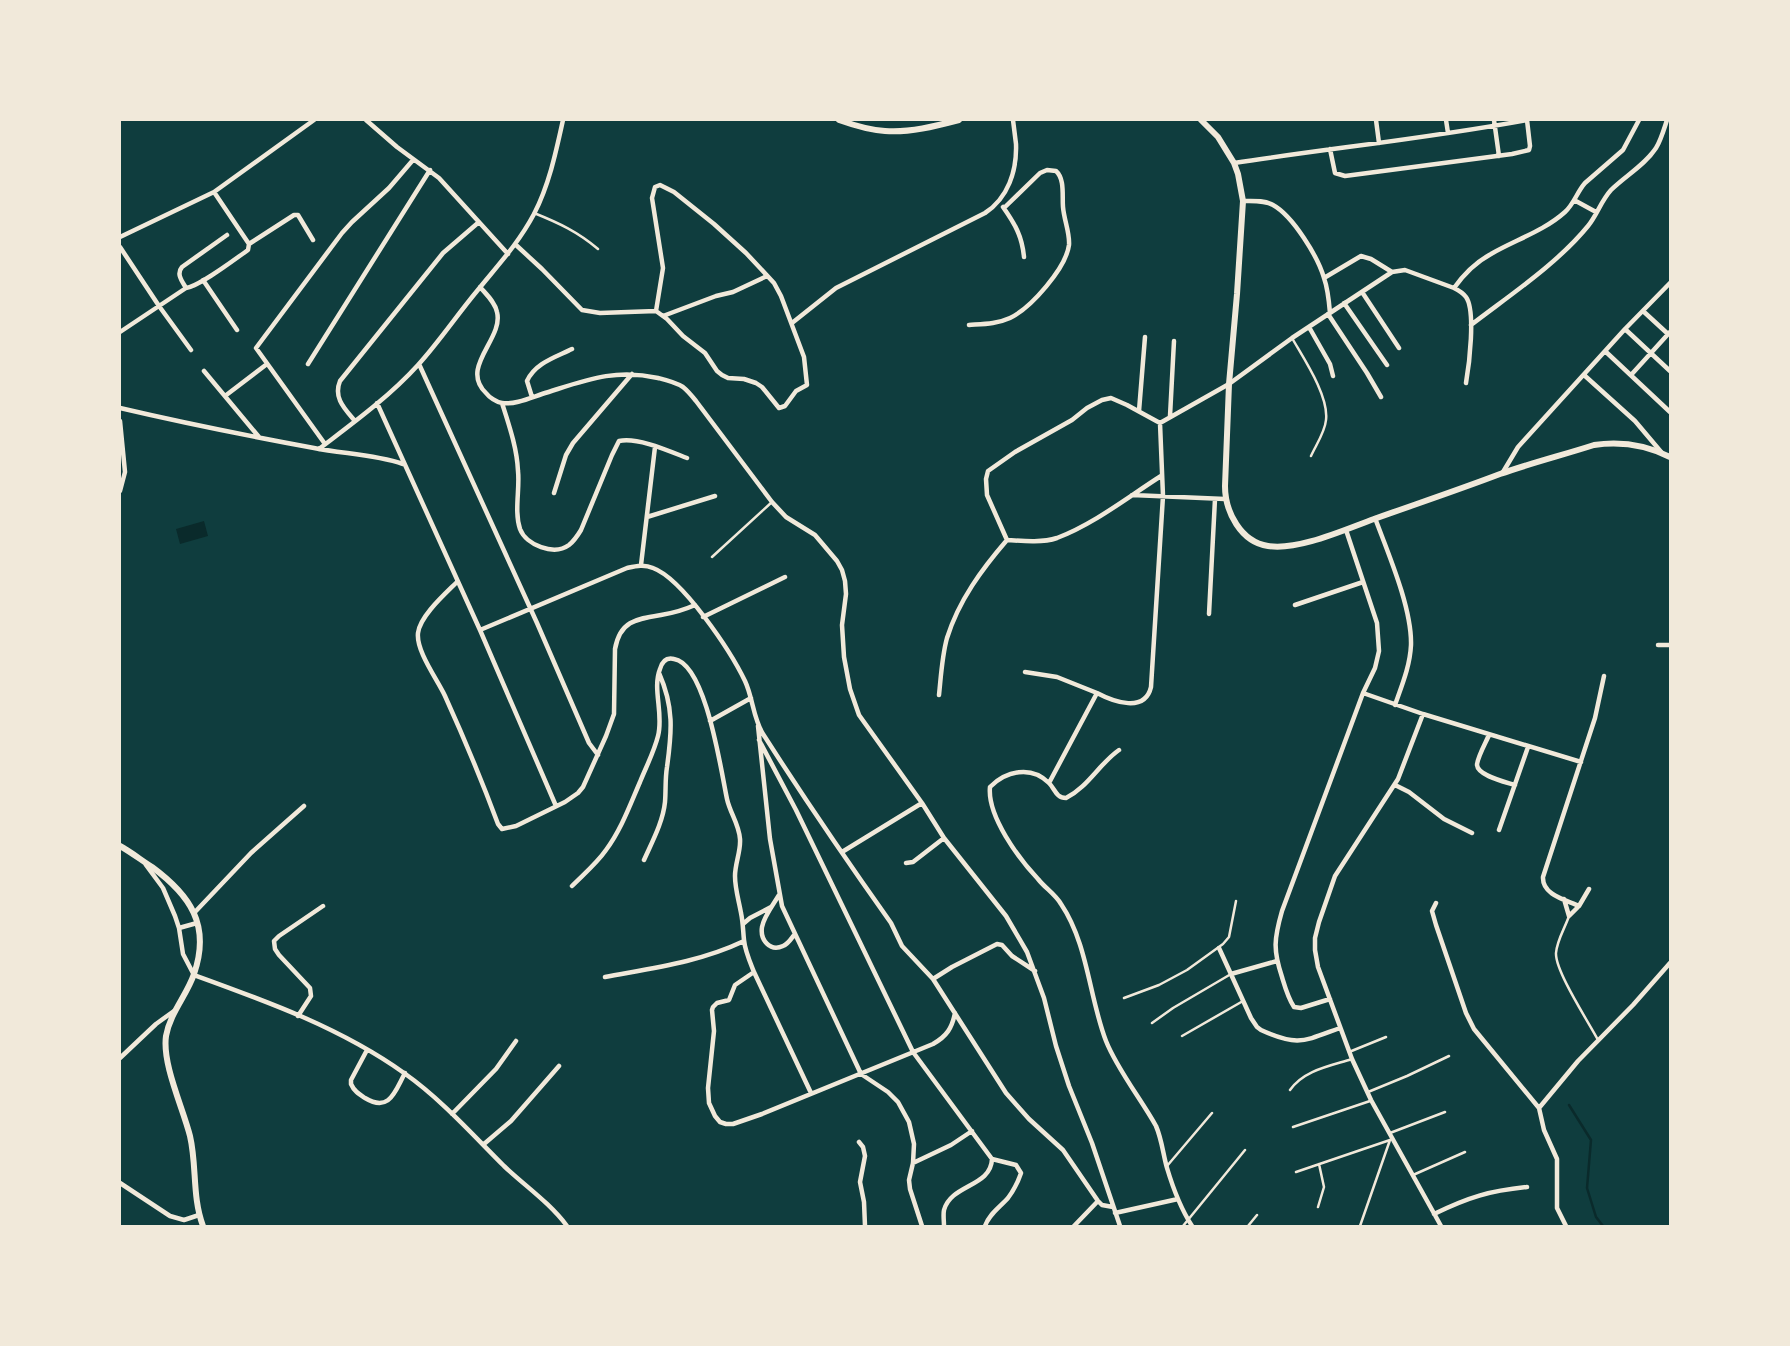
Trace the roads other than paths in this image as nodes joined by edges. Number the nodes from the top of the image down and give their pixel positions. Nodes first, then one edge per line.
1 (314, 120) edge
2 (366, 120) edge
3 (563, 120) edge
4 (839, 120) edge
5 (959, 120) edge
6 (1014, 120) edge
7 (1200, 120) edge
8 (1376, 120) edge
9 (1446, 120) edge
10 (1494, 120) edge
11 (1527, 120) edge
12 (1639, 120) edge
13 (1668, 120) edge
14 (1494, 126) junction
15 (1448, 133) junction
16 (1378, 143) junction
17 (1330, 149) junction
18 (1499, 156) junction
19 (414, 160) junction
20 (1234, 163) junction
21 (430, 170) junction
22 (214, 192) junction
23 (1574, 200) junction
24 (1242, 201) junction
25 (1000, 202) junction
26 (1004, 208) junction
27 (1596, 212) junction
28 (534, 213) junction
29 (479, 222) junction
30 (227, 235) dead end
31 (120, 237) edge
32 (313, 240) dead end
33 (248, 244) junction
34 (516, 245) junction
35 (120, 247) edge
36 (598, 249) dead end
37 (508, 254) junction
38 (1024, 257) dead end
39 (1392, 272) junction
40 (767, 276) junction
41 (1324, 278) junction
42 (203, 280) junction
43 (1669, 286) edge
44 (480, 287) junction
45 (186, 288) junction
46 (1454, 288) junction
47 (1362, 292) junction
48 (1344, 304) junction
49 (159, 306) junction
50 (656, 311) junction
51 (1643, 311) junction
52 (1329, 313) junction
53 (663, 316) junction
54 (792, 323) junction
55 (969, 325) dead end
56 (1471, 325) junction
57 (1309, 327) junction
58 (1626, 329) junction
59 (237, 330) dead end
60 (120, 332) edge
61 (1669, 333) edge
62 (1145, 337) dead end
63 (1292, 338) junction
64 (1174, 340) dead end
65 (1400, 348) dead end
66 (572, 349) dead end
67 (191, 350) dead end
68 (1605, 351) junction
69 (1651, 353) junction
70 (267, 364) junction
71 (308, 364) dead end
72 (419, 364) junction
73 (1387, 365) dead end
74 (204, 371) dead end
75 (1670, 371) edge
76 (632, 374) junction
77 (1584, 375) junction
78 (1631, 375) junction
79 (1334, 376) dead end
80 (1466, 383) dead end
81 (1229, 384) junction
82 (225, 396) junction
83 (532, 397) junction
84 (1380, 397) dead end
85 (377, 403) junction
86 (502, 403) junction
87 (120, 408) edge
88 (1140, 411) junction
89 (1670, 412) edge
90 (1170, 416) junction
91 (120, 421) edge
92 (355, 421) junction
93 (1160, 423) junction
94 (259, 438) junction
95 (325, 444) junction
96 (656, 447) junction
97 (319, 449) junction
98 (1662, 453) junction
99 (1311, 456) dead end
100 (687, 458) dead end
101 (1670, 458) edge
102 (404, 464) junction
103 (122, 471) edge
104 (1502, 474) junction
105 (1161, 476) junction
106 (120, 491) edge
107 (554, 493) dead end
108 (1132, 495) junction
109 (714, 496) dead end
110 (1163, 496) junction
111 (1215, 499) junction
112 (1225, 499) junction
113 (772, 502) junction
114 (648, 517) junction
115 (1375, 518) junction
116 (1346, 530) junction
117 (1007, 540) junction
118 (712, 557) dead end
119 (641, 565) junction
120 (785, 576) dead end
121 (457, 582) junction
122 (1363, 582) junction
123 (695, 605) junction
124 (1295, 605) dead end
125 (530, 609) junction
126 (1209, 614) dead end
127 (703, 617) junction
128 (480, 630) junction
129 (1658, 645) dead end
130 (1670, 645) edge
131 (659, 672) junction
132 (1025, 672) dead end
133 (1604, 676) dead end
134 (1097, 693) junction
135 (1363, 693) junction
136 (939, 695) dead end
137 (751, 698) junction
138 (1395, 704) junction
139 (1422, 714) junction
140 (710, 721) junction
141 (758, 725) junction
142 (1489, 735) junction
143 (759, 740) junction
144 (1528, 747) junction
145 (1119, 750) dead end
146 (598, 755) junction
147 (1581, 762) junction
148 (1049, 784) junction
149 (1395, 785) junction
150 (1515, 785) junction
151 (922, 803) junction
152 (304, 806) dead end
153 (556, 806) junction
154 (1499, 830) dead end
155 (1472, 833) dead end
156 (944, 838) junction
157 (120, 846) edge
158 (842, 852) junction
159 (142, 860) junction
160 (644, 860) dead end
161 (906, 863) dead end
162 (572, 886) dead end
163 (1589, 889) dead end
164 (779, 895) junction
165 (1564, 899) junction
166 (1236, 901) dead end
167 (1436, 903) dead end
168 (323, 906) dead end
169 (1579, 906) junction
170 (771, 907) junction
171 (195, 912) junction
172 (1569, 916) junction
173 (197, 923) junction
174 (743, 924) junction
175 (179, 928) junction
176 (794, 935) junction
177 (744, 941) junction
178 (1219, 948) junction
179 (1277, 961) junction
180 (1670, 963) edge
181 (754, 972) junction
182 (1036, 972) junction
183 (1231, 974) junction
184 (194, 975) junction
185 (605, 977) dead end
186 (933, 979) junction
187 (1124, 998) dead end
188 (1330, 999) junction
189 (1243, 1001) junction
190 (176, 1010) junction
191 (955, 1012) junction
192 (298, 1016) junction
193 (1152, 1023) dead end
194 (1340, 1028) junction
195 (1182, 1036) dead end
196 (1386, 1037) dead end
197 (1598, 1040) junction
198 (516, 1041) dead end
199 (367, 1050) junction
200 (913, 1052) junction
201 (1349, 1052) junction
202 (1449, 1056) dead end
203 (120, 1058) edge
204 (1352, 1059) junction
205 (559, 1066) dead end
206 (405, 1073) junction
207 (861, 1074) junction
208 (1290, 1090) dead end
209 (1368, 1092) junction
210 (811, 1093) junction
211 (1371, 1100) junction
212 (1539, 1108) junction
213 (1212, 1112) dead end
214 (1445, 1112) dead end
215 (452, 1114) junction
216 (1293, 1127) dead end
217 (972, 1131) junction
218 (1391, 1136) junction
219 (859, 1142) dead end
220 (484, 1144) junction
221 (1246, 1150) dead end
222 (1465, 1152) dead end
223 (992, 1159) junction
224 (913, 1163) junction
225 (1319, 1164) junction
226 (1167, 1166) junction
227 (1296, 1172) dead end
228 (1413, 1174) junction
229 (120, 1183) edge
230 (1527, 1188) dead end
231 (1178, 1199) junction
232 (1098, 1201) junction
233 (1113, 1207) junction
234 (1318, 1207) dead end
235 (1115, 1213) junction
236 (1434, 1214) junction
237 (199, 1215) junction
238 (1257, 1215) dead end
239 (1188, 1220) junction
240 (203, 1226) edge
241 (567, 1226) edge
242 (865, 1226) edge
243 (922, 1226) edge
244 (944, 1226) edge
245 (985, 1226) edge
246 (1074, 1226) edge
247 (1120, 1226) edge
248 (1183, 1226) edge
249 (1192, 1226) edge
250 (1248, 1226) edge
251 (1360, 1226) edge
252 (1440, 1226) edge
253 (1566, 1226) edge

1 - 22 street
2 - 19 street
3 - 28 street
4 - 5 main road
6 - 25 street
7 - 20 main road
8 - 16 street
9 - 15 street
10 - 14 street
11 - 14 street
11 - 18 street
12 - 23 street
13 - 27 street
14 - 15 street
14 - 18 street
15 - 16 street
16 - 17 street
17 - 18 street
17 - 20 street
19 - 21 street
19 - 70 street
20 - 24 main road
21 - 29 street
21 - 71 street
22 - 31 street
22 - 33 street
23 - 27 street
23 - 46 street
24 - 41 street
24 - 81 main road
25 - 26 street
25 - 54 street
26 - 38 street
26 - 55 street
27 - 56 street
28 - 34 street
28 - 36 lane
29 - 37 street
29 - 92 street
30 - 45 street
32 - 33 street
33 - 42 street
34 - 37 street
34 - 50 street
35 - 49 street
37 - 44 street
39 - 41 street
39 - 46 street
39 - 47 street
40 - 50 street
40 - 53 street
40 - 54 street
41 - 52 street
42 - 45 street
42 - 59 street
43 - 51 street
44 - 72 street
44 - 86 street
45 - 49 street
46 - 56 street
47 - 48 street
47 - 65 street
48 - 52 street
48 - 73 street
49 - 60 street
49 - 67 street
50 - 53 street
51 - 58 street
51 - 61 street
52 - 57 street
52 - 84 street
53 - 54 street
56 - 80 street
57 - 63 street
57 - 79 street
58 - 68 street
58 - 69 street
61 - 69 street
62 - 88 street
63 - 81 street
63 - 99 lane
64 - 90 street
66 - 83 street
68 - 77 street
68 - 78 street
69 - 75 street
69 - 78 street
70 - 82 street
70 - 95 street
72 - 85 street
72 - 125 street
74 - 82 street
76 - 83 street
76 - 107 street
76 - 113 street
77 - 98 street
77 - 104 street
78 - 89 street
81 - 90 street
81 - 112 main road
82 - 94 street
83 - 86 street
85 - 92 street
85 - 102 street
86 - 96 street
87 - 94 street
88 - 93 street
88 - 117 street
90 - 93 street
91 - 103 street
92 - 95 street
93 - 105 street
94 - 97 street
95 - 97 street
96 - 100 street
96 - 114 street
97 - 102 street
98 - 101 main road
98 - 104 main road
102 - 121 street
103 - 106 street
104 - 115 main road
105 - 108 street
105 - 110 street
108 - 110 street
108 - 117 street
109 - 114 street
110 - 111 street
110 - 134 street
111 - 112 street
111 - 126 street
112 - 116 main road
113 - 118 lane
113 - 151 street
114 - 119 street
115 - 116 main road
115 - 138 street
116 - 122 street
117 - 136 street
119 - 123 street
119 - 125 street
120 - 127 street
121 - 128 street
121 - 153 street
122 - 124 street
122 - 135 street
123 - 127 street
123 - 146 street
125 - 128 street
125 - 146 street
127 - 137 street
128 - 153 street
129 - 130 street
131 - 140 street
131 - 160 street
131 - 162 street
132 - 134 street
133 - 147 street
134 - 148 street
135 - 138 street
135 - 179 street
137 - 140 street
137 - 141 street
138 - 139 street
139 - 142 street
139 - 149 street
140 - 174 street
141 - 143 street
141 - 158 street
142 - 144 street
142 - 150 street
143 - 164 street
143 - 200 street
144 - 147 street
144 - 150 street
145 - 148 street
146 - 153 street
147 - 165 street
148 - 226 street
149 - 155 street
149 - 188 street
150 - 154 street
151 - 156 street
151 - 158 street
152 - 171 street
156 - 161 street
156 - 182 street
157 - 159 main road
158 - 186 street
159 - 171 main road
159 - 175 street
163 - 169 street
164 - 170 street
164 - 176 street
165 - 169 street
165 - 172 street
166 - 178 lane
167 - 212 street
168 - 192 street
169 - 172 street
170 - 174 street
170 - 176 street
171 - 173 main road
172 - 197 lane
173 - 175 street
173 - 184 main road
174 - 177 street
175 - 184 street
176 - 207 street
177 - 181 street
177 - 185 street
178 - 183 street
178 - 187 lane
179 - 183 street
179 - 188 street
180 - 197 street
181 - 210 street
181 - 210 street
182 - 186 street
182 - 233 street
183 - 189 street
183 - 193 lane
184 - 190 main road
184 - 192 street
186 - 191 street
188 - 194 street
189 - 194 street
189 - 195 lane
190 - 203 street
190 - 237 main road
191 - 200 street
191 - 232 street
192 - 199 street
194 - 201 street
196 - 201 lane
197 - 212 street
198 - 215 street
199 - 206 street
199 - 206 street
200 - 207 street
200 - 217 street
201 - 204 street
202 - 209 lane
204 - 208 lane
204 - 209 street
205 - 220 street
206 - 215 street
207 - 210 street
207 - 224 street
209 - 211 street
211 - 216 lane
211 - 218 street
212 - 253 street
213 - 226 lane
214 - 218 lane
215 - 220 street
217 - 223 street
217 - 224 street
218 - 225 lane
218 - 228 street
218 - 251 lane
219 - 242 street
220 - 241 street
221 - 239 lane
222 - 228 lane
223 - 244 street
223 - 245 street
224 - 243 street
225 - 227 lane
225 - 234 lane
226 - 231 street
228 - 236 street
229 - 237 street
230 - 236 street
231 - 235 street
231 - 239 street
232 - 233 street
232 - 246 street
233 - 235 street
235 - 247 street
236 - 252 street
237 - 240 main road
238 - 250 lane
239 - 248 lane
239 - 249 street

